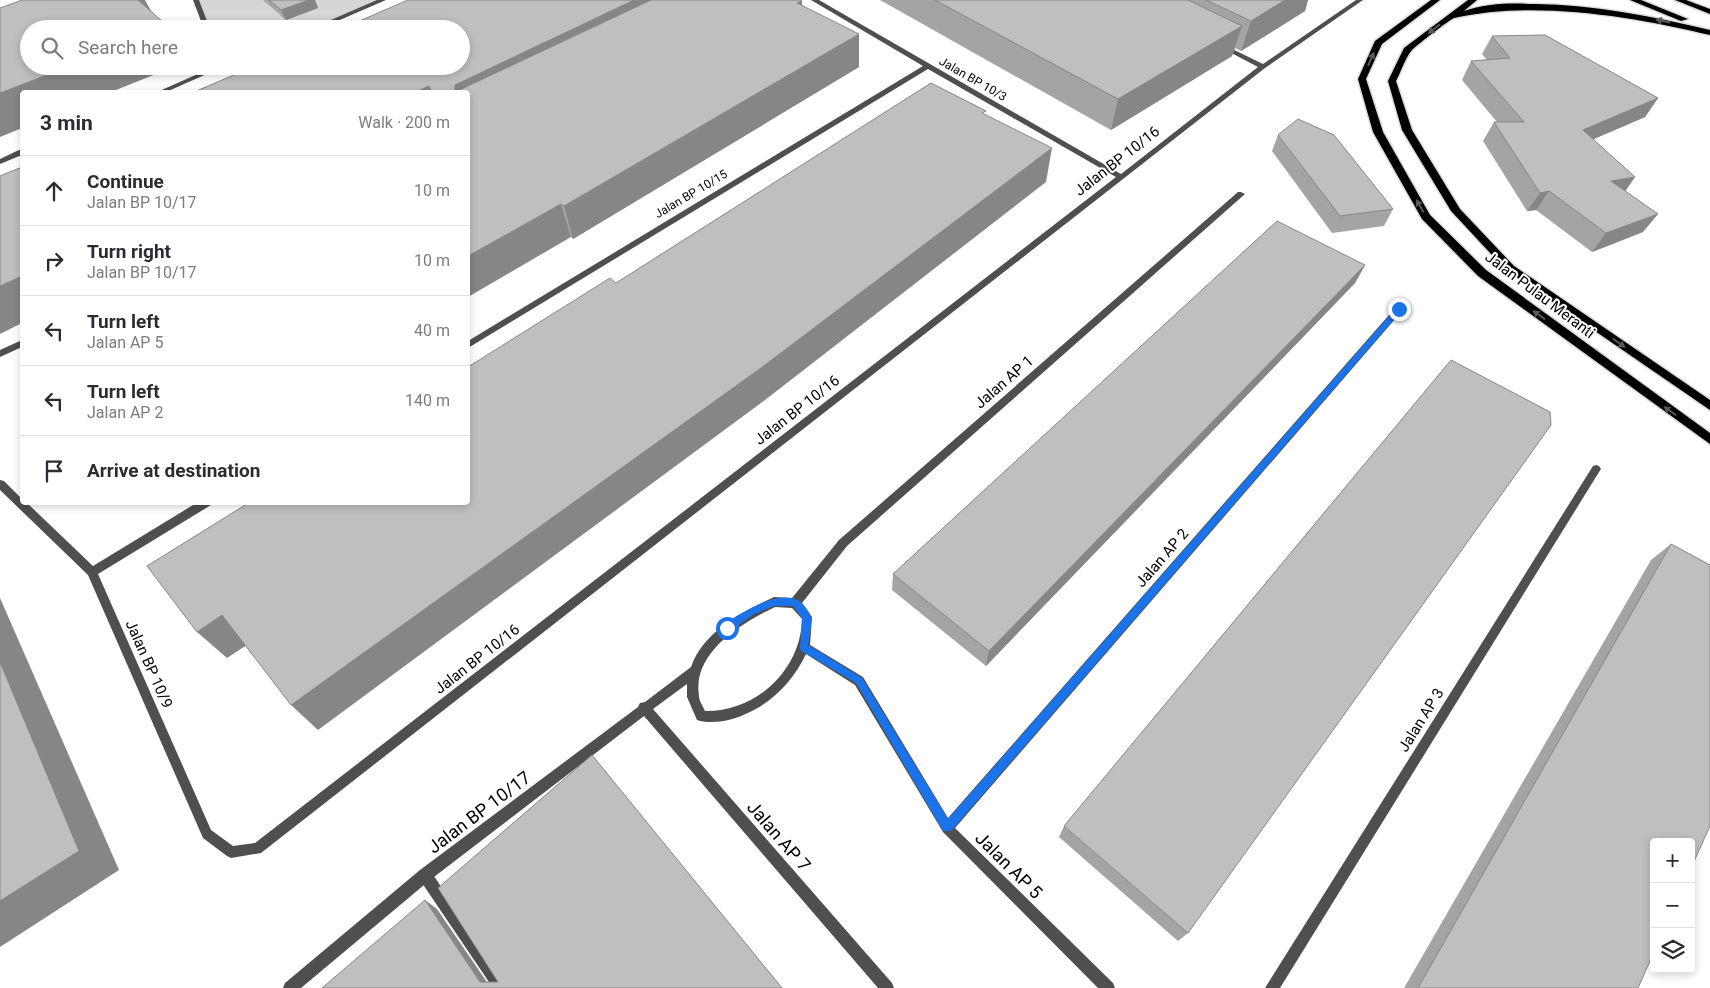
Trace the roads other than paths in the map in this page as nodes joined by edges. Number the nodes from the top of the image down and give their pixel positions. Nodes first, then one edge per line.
1 (196, 0) edge
2 (383, 0) edge
3 (814, 0) edge
4 (1360, 0) edge
5 (1436, 0) edge
6 (1473, 0) edge
7 (1634, 0) edge
8 (1679, 0) edge
9 (1710, 12) edge
10 (1447, 18) junction
11 (204, 20) edge
12 (335, 20) edge
13 (1710, 29) edge
14 (1710, 33) edge
15 (1212, 42) edge
16 (928, 66) junction
17 (1263, 67) junction
18 (200, 75) edge
19 (166, 90) edge
20 (20, 153) edge
21 (0, 162) edge
22 (1121, 177) junction
23 (1241, 194) dead end
24 (1399, 309) dead end
25 (20, 344) edge
26 (470, 344) edge
27 (0, 354) edge
28 (1710, 406) edge
29 (1710, 439) edge
30 (1596, 469) dead end
31 (0, 484) edge
32 (20, 503) edge
33 (22, 505) edge
34 (202, 505) edge
35 (92, 572) junction
36 (795, 603) junction
37 (804, 647) junction
38 (695, 671) junction
39 (644, 708) junction
40 (947, 828) junction
41 (257, 850) joint
42 (425, 876) junction
43 (290, 988) edge
44 (501, 988) edge
45 (887, 988) edge
46 (1108, 988) edge
47 (1272, 988) edge

1 - 11 street
2 - 12 street
3 - 16 street, Jalan BP 10/3
4 - 17 street, Jalan BP 10/16
29 -> 5 main road, Jalan Pulau Meranti
6 - 10 main road, Jalan Pulau Meranti
7 - 13 main road
8 - 9 main road
14 -> 10 main road
10 -> 28 main road, Jalan Pulau Meranti
15 - 17 street
16 - 22 street, Jalan BP 10/3
16 - 26 street, Jalan BP 10/15
17 - 22 street, Jalan BP 10/16
18 - 19 street
20 - 21 street
22 - 41 street, Jalan BP 10/16
23 - 36 street, Jalan AP 1
24 - 40 street, Jalan AP 2
25 - 27 street
30 - 47 street, Jalan AP 3
31 - 32 street, Jalan BP 10/9
33 - 35 street, Jalan BP 10/9
34 - 35 street
35 - 41 street, Jalan BP 10/9
36 - 37 street, Jalan BP 10/17
36 - 38 street, Jalan BP 10/17
37 - 38 street, Jalan BP 10/17
37 - 40 street, Jalan AP 5
38 - 39 street, Jalan BP 10/17
39 - 42 street, Jalan BP 10/17
39 - 45 street, Jalan AP 7
40 - 46 street, Jalan AP 5
42 - 43 street, Jalan BP 10/17
42 - 44 street

